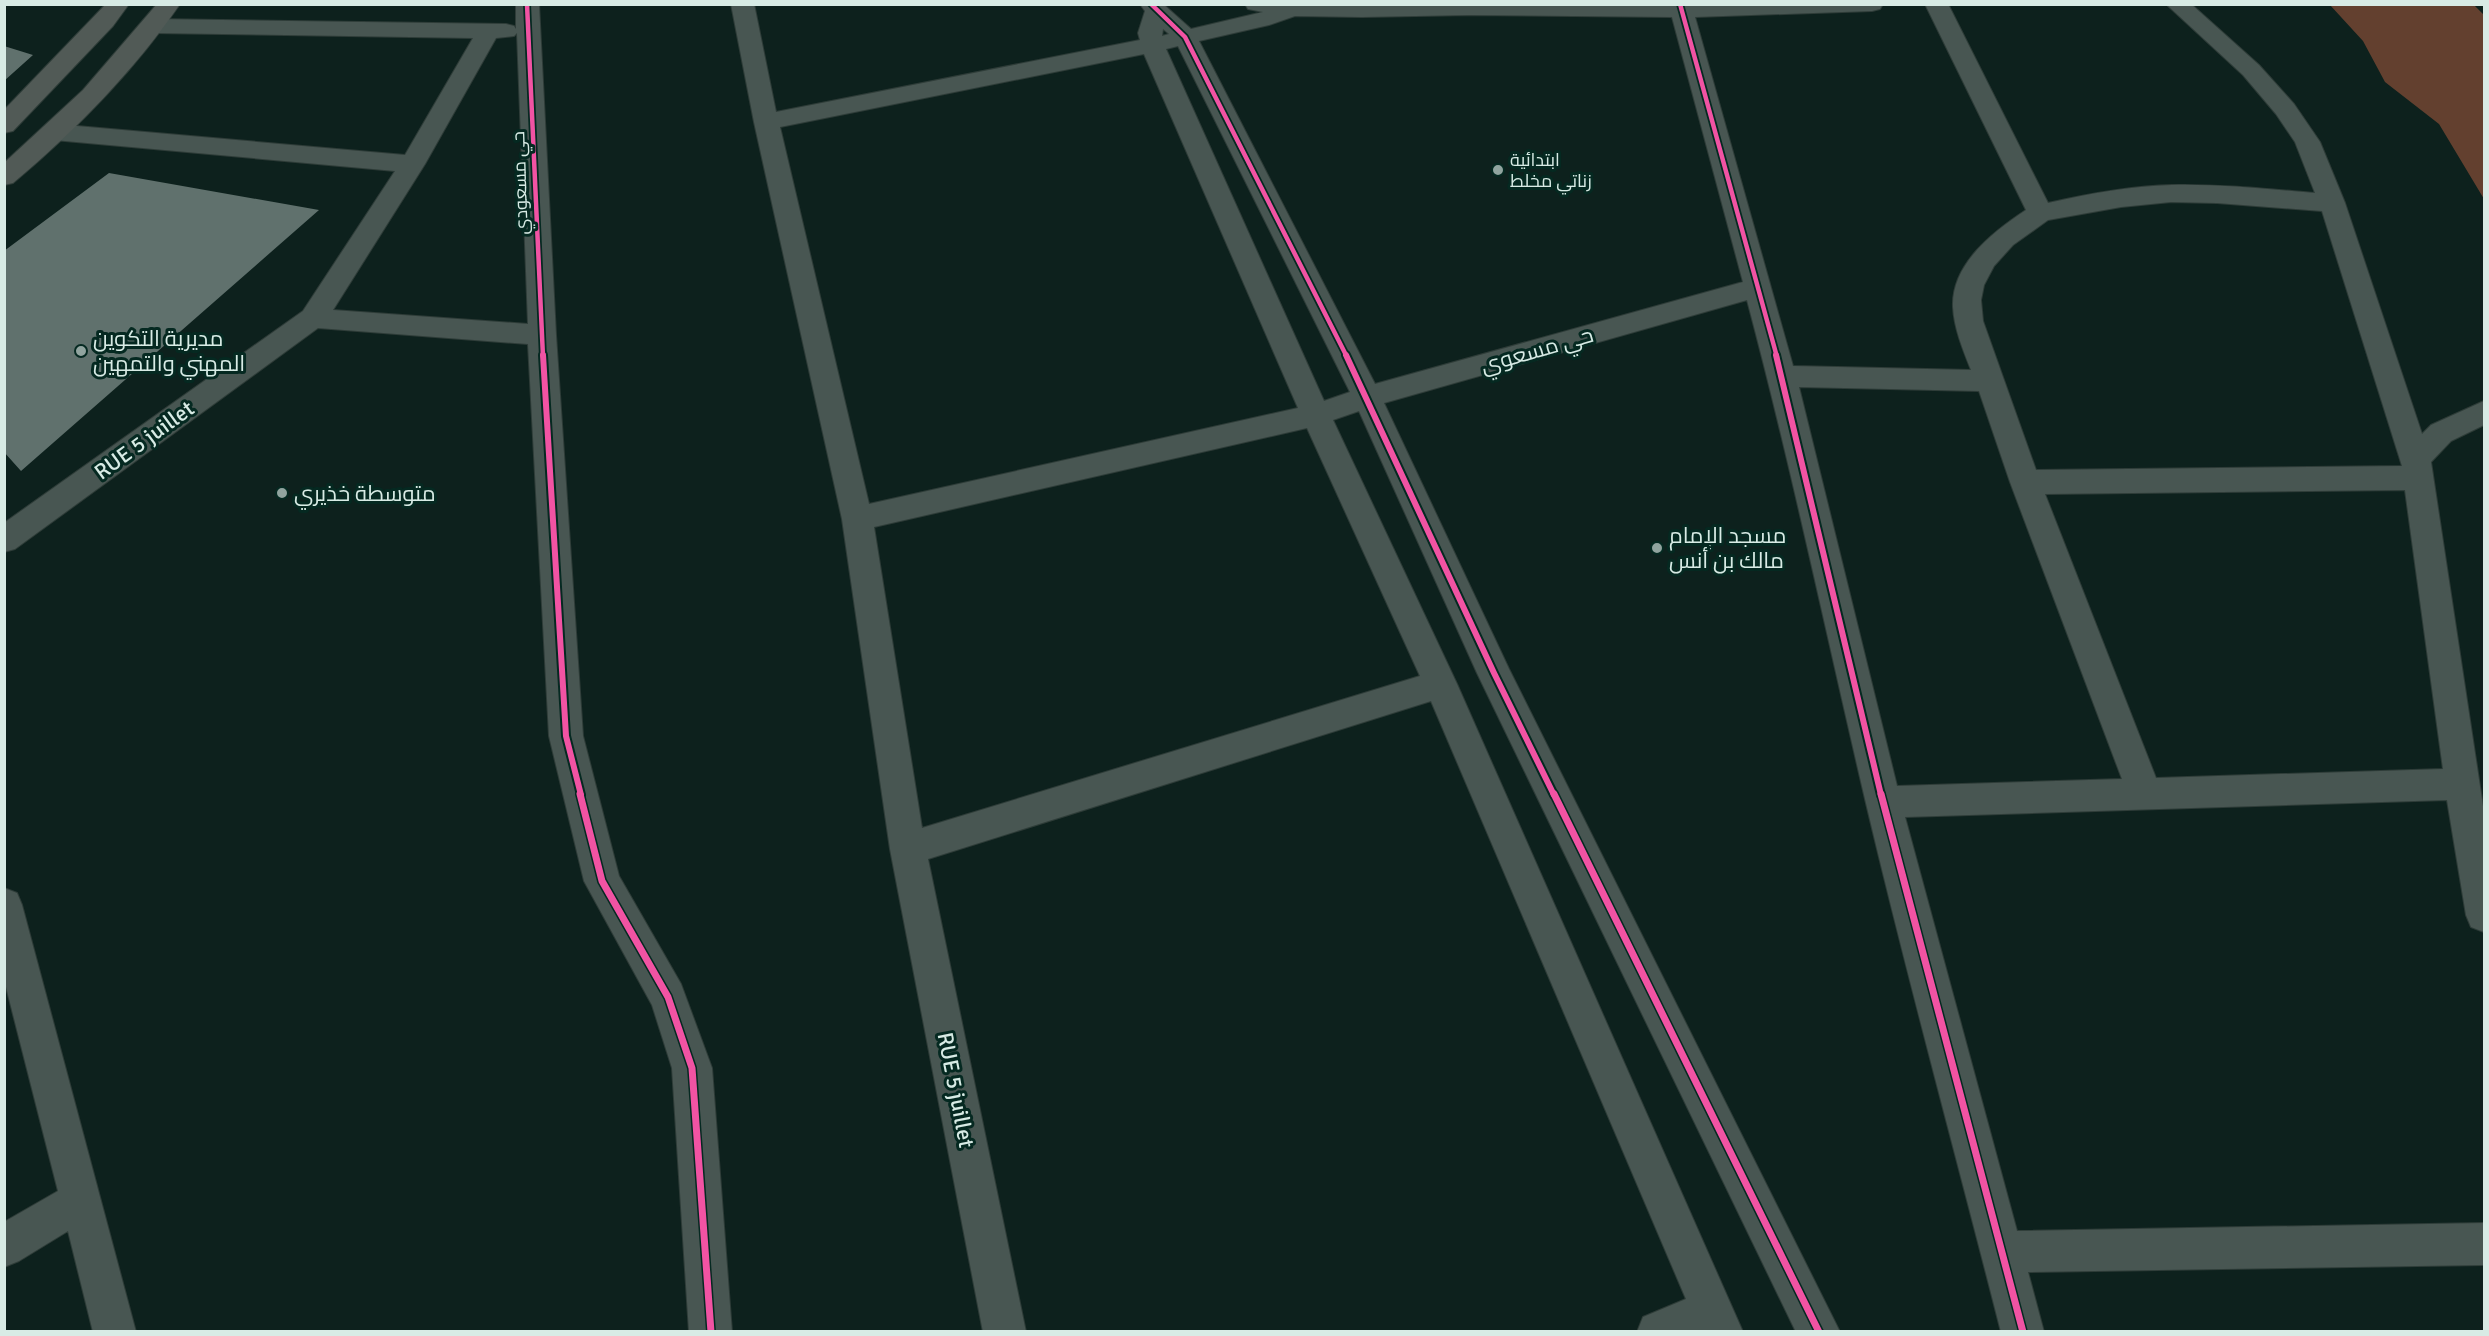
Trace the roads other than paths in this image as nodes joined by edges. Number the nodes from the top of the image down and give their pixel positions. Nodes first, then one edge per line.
1 (118, 4) edge
2 (169, 4) edge
3 (527, 4) edge
4 (742, 4) edge
5 (1256, 4) edge
6 (1872, 4) edge
7 (1936, 4) edge
8 (2177, 4) edge
9 (1421, 6) edge
10 (1680, 7) edge
11 (1154, 8) edge
12 (1290, 10) junction
13 (153, 26) junction
14 (528, 30) junction
15 (488, 32) junction
16 (1185, 37) junction
17 (1152, 44) junction
18 (766, 122) junction
19 (4, 125) edge
20 (54, 132) junction
21 (412, 164) junction
22 (4, 177) edge
23 (2332, 203) junction
24 (2040, 213) junction
25 (1758, 287) junction
26 (313, 318) junction
27 (542, 335) junction
28 (1782, 376) junction
29 (1989, 381) junction
30 (1367, 397) junction
31 (2484, 412) edge
32 (1316, 415) junction
33 (2417, 469) junction
34 (2025, 482) junction
35 (857, 519) junction
36 (4, 540) edge
37 (1440, 684) junction
38 (2462, 784) junction
39 (2145, 794) junction
40 (1883, 802) junction
41 (908, 849) junction
42 (4, 905) edge
43 (2484, 915) edge
44 (81, 1200) junction
45 (2484, 1244) edge
46 (4, 1246) edge
47 (2000, 1252) junction
48 (1717, 1320) edge
49 (115, 1332) edge
50 (711, 1332) edge
51 (1005, 1332) edge
52 (1659, 1332) edge
53 (1819, 1332) edge
54 (2023, 1332) edge

1 - 19 main road
2 - 13 main road
3 - 14 street, حي مسعودي
4 - 18 street, RUE 5 juillet
5 - 12 street
6 - 10 street
7 - 24 street
8 - 23 street
9 - 10 street
9 - 12 street
10 - 25 street
11 - 16 street
11 - 17 street
12 - 16 street
13 - 15 street
13 - 20 main road
14 - 15 street
14 - 27 street, حي مسعودي
15 - 21 street
16 - 17 street
16 - 30 street
17 - 18 street
17 - 32 street
18 - 35 street, RUE 5 juillet
20 - 21 street
20 - 22 main road
21 - 26 street
23 - 24 street
23 - 33 street
24 - 29 street
25 - 28 street
25 - 30 street, حي مسعوي
26 - 27 street
26 - 36 street, RUE 5 juillet
27 - 50 street, حي مسعودي
28 - 29 street
28 - 40 street
29 - 34 street
30 - 32 street, حي مسعوي
30 - 53 street
31 - 33 street
32 - 35 street, حي مسعوي
32 - 37 street
33 - 34 street
33 - 38 street
34 - 39 street
35 - 41 street, RUE 5 juillet
37 - 41 street
37 - 48 street
38 - 39 street
38 - 43 street
39 - 40 street
40 - 47 street
41 - 51 street, RUE 5 juillet
42 - 44 street
44 - 46 street
44 - 49 street
45 - 47 street
47 - 54 street
48 - 52 street

